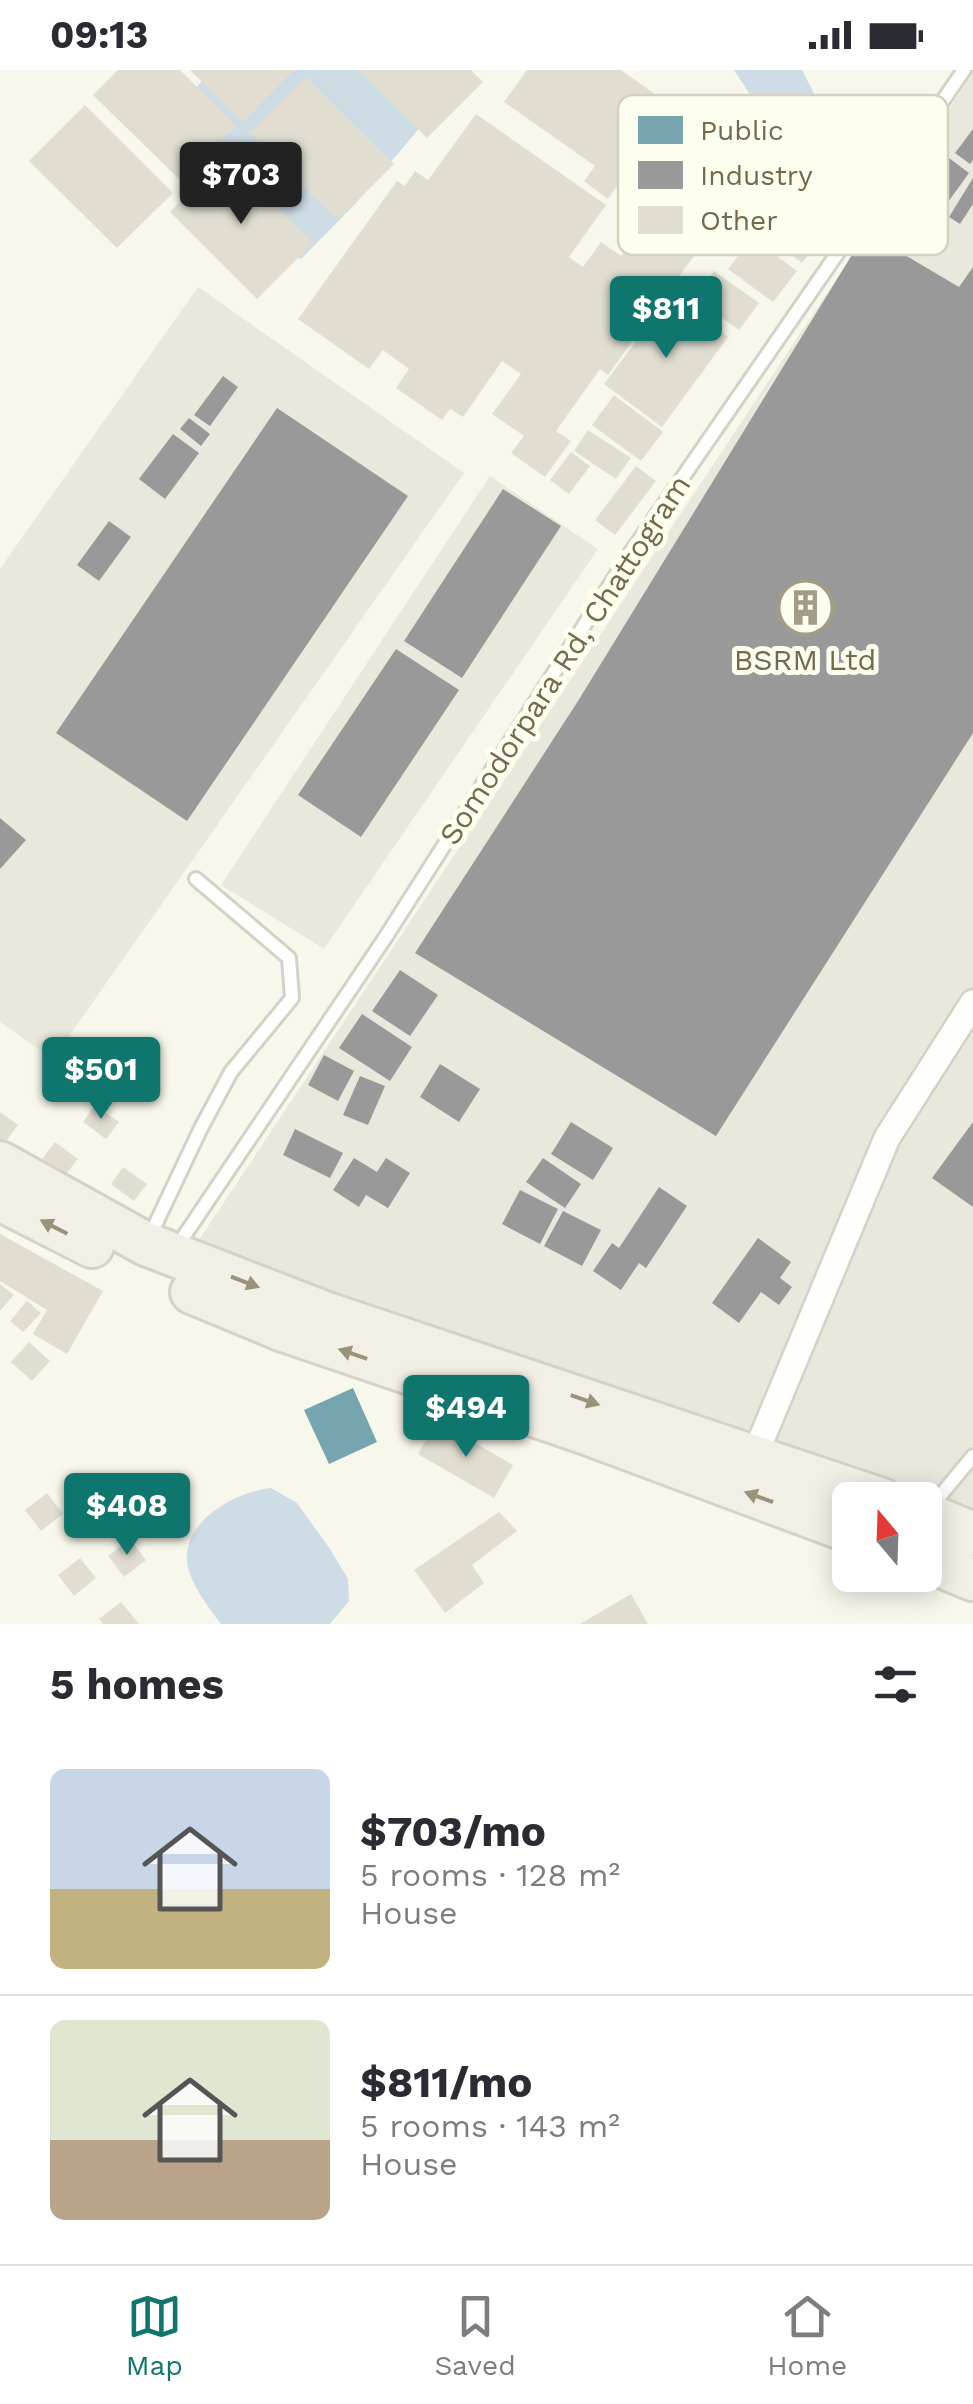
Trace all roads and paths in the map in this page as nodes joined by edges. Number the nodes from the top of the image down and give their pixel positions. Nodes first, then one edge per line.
1 (964, 70) edge
2 (947, 95) edge
3 (836, 255) edge
4 (196, 880) dead end
5 (973, 1003) edge
6 (0, 1164) edge
7 (0, 1199) edge
8 (159, 1249) junction
9 (754, 1456) junction
10 (973, 1456) edge
11 (832, 1483) edge
12 (942, 1494) edge
13 (942, 1522) edge
14 (832, 1523) edge
15 (973, 1534) edge
16 (942, 1566) edge
17 (973, 1579) edge

1 - 2 lane, Somodorpara Rd, Chattogram
3 - 8 lane, Somodorpara Rd, Chattogram
4 - 8 lane
5 - 9 street
6 - 8 highway
14 -> 7 highway
8 -> 9 highway
9 - 11 highway
10 - 12 lane
13 - 15 highway
16 - 17 highway

